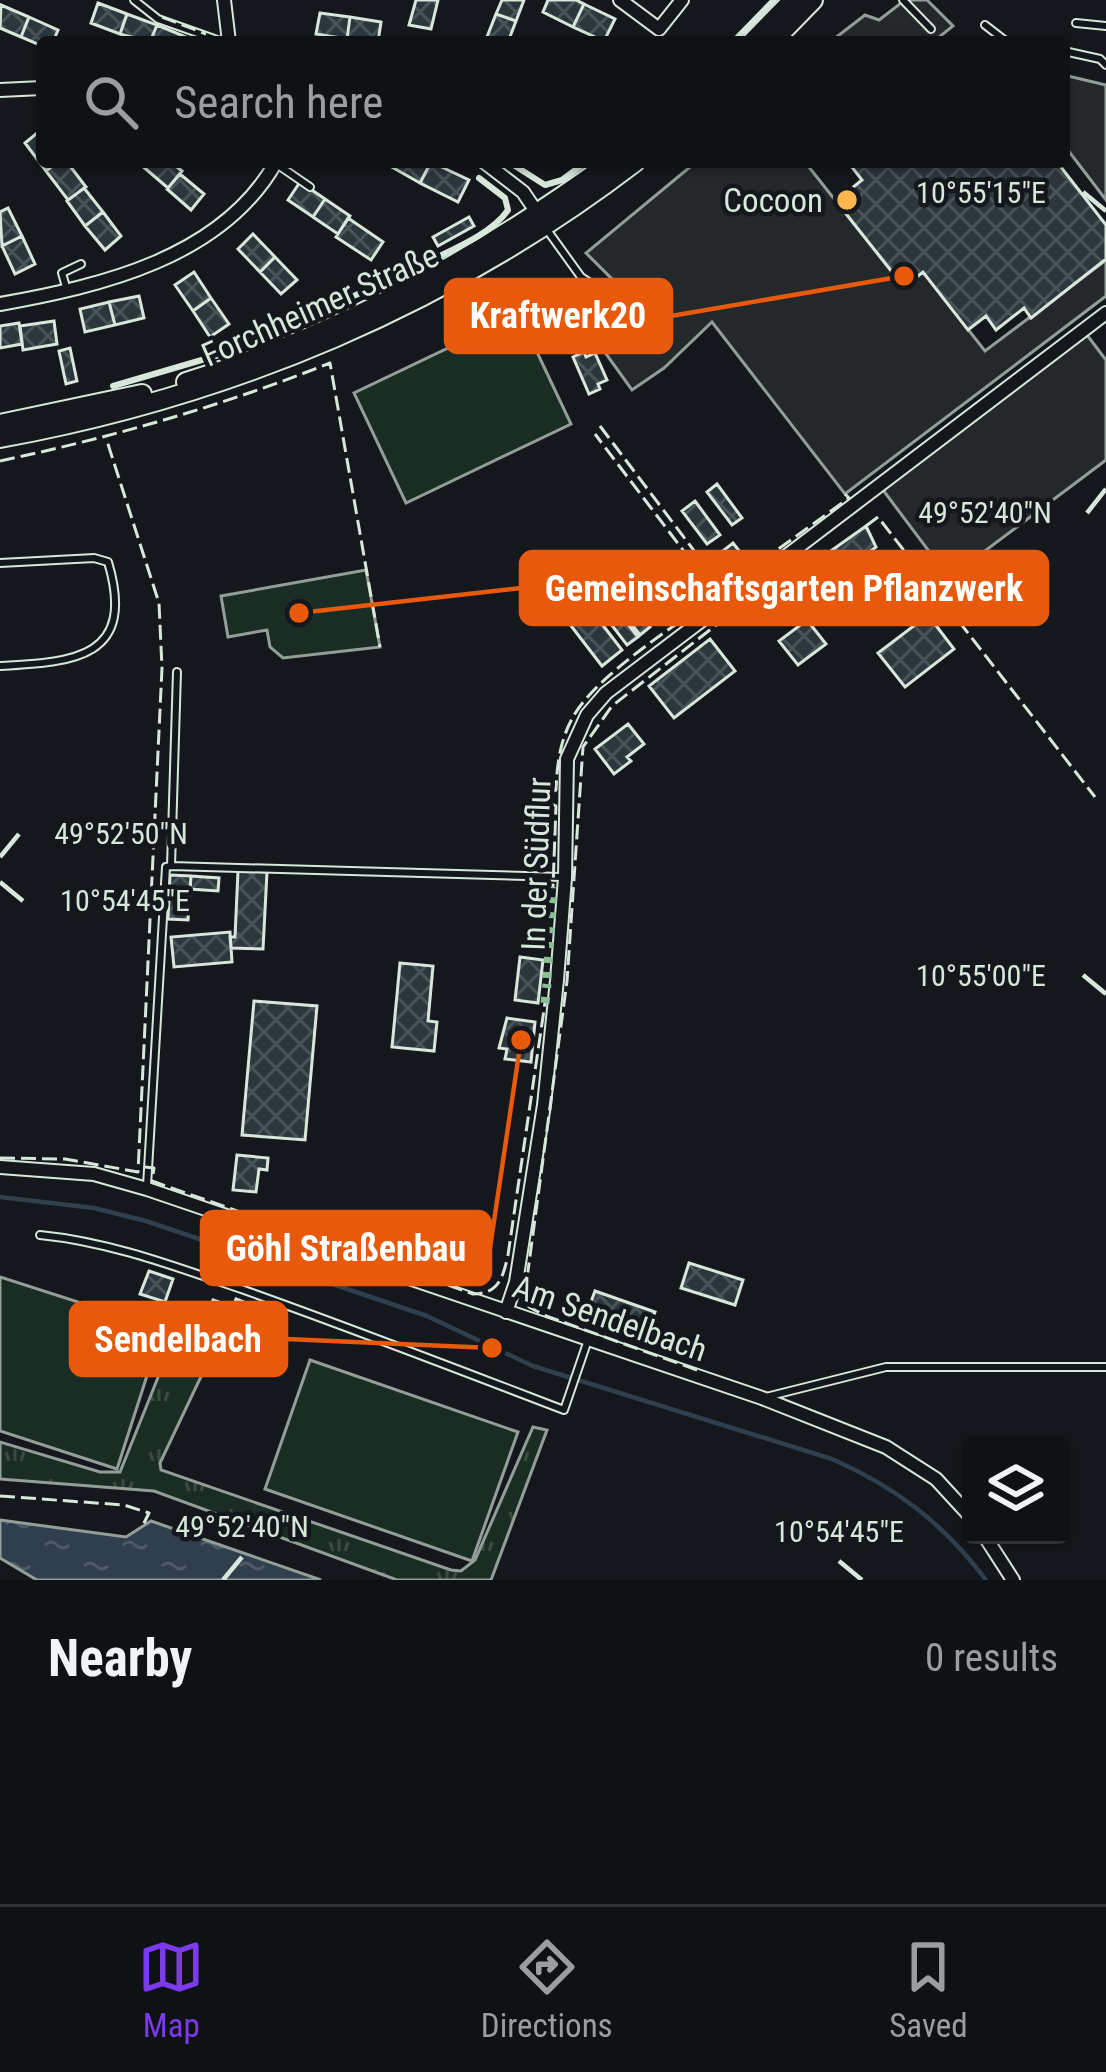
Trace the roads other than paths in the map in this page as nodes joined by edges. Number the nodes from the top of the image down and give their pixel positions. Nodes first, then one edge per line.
1 (134, 0) edge
2 (224, 0) edge
3 (620, 0) edge
4 (682, 0) edge
5 (793, 0) edge
6 (812, 0) edge
7 (903, 0) edge
8 (1076, 23) dead end
9 (986, 25) dead end
10 (1106, 26) edge
11 (932, 29) dead end
12 (207, 36) edge
13 (226, 36) edge
14 (758, 36) edge
15 (778, 36) edge
16 (999, 36) edge
17 (1070, 52) edge
18 (1106, 64) edge
19 (36, 88) edge
20 (0, 90) edge
21 (272, 168) edge
22 (283, 168) edge
23 (492, 168) edge
24 (604, 168) edge
25 (625, 168) edge
26 (310, 187) dead end
27 (541, 220) junction
28 (81, 264) dead end
29 (67, 290) junction
30 (607, 294) dead end
31 (0, 304) edge
32 (1106, 313) edge
33 (0, 424) edge
34 (0, 438) edge
35 (0, 563) edge
36 (0, 666) edge
37 (177, 672) dead end
38 (171, 866) junction
39 (565, 878) junction
40 (0, 1167) edge
41 (147, 1189) junction
42 (40, 1235) dead end
43 (506, 1312) junction
44 (588, 1340) junction
45 (1106, 1367) edge
46 (762, 1398) junction
47 (962, 1506) edge
48 (990, 1544) edge
49 (1012, 1580) edge

1 - 12 lane
2 - 13 street
3 - 4 street
5 - 14 street
6 - 15 street
7 - 11 lane
8 - 10 lane
9 - 16 lane
17 - 18 lane
19 - 20 street
21 - 29 street
22 - 26 lane
23 - 27 street
24 - 27 street, Forchheimer Straße
25 - 27 street, Forchheimer Straße
27 - 30 lane
27 - 33 street, Forchheimer Straße
27 - 34 street, Forchheimer Straße
28 - 29 lane
29 - 31 street
32 - 39 street, In der Südflur
35 - 36 lane
37 - 38 lane
38 - 39 lane
38 - 41 lane
39 - 43 street, In der Südflur
40 - 41 street, Am Sendelbach
41 - 43 street, Am Sendelbach
42 - 44 lane
43 - 44 street, Am Sendelbach
44 - 46 street, Am Sendelbach
45 - 46 lane
46 - 47 street, Am Sendelbach
48 - 49 street

